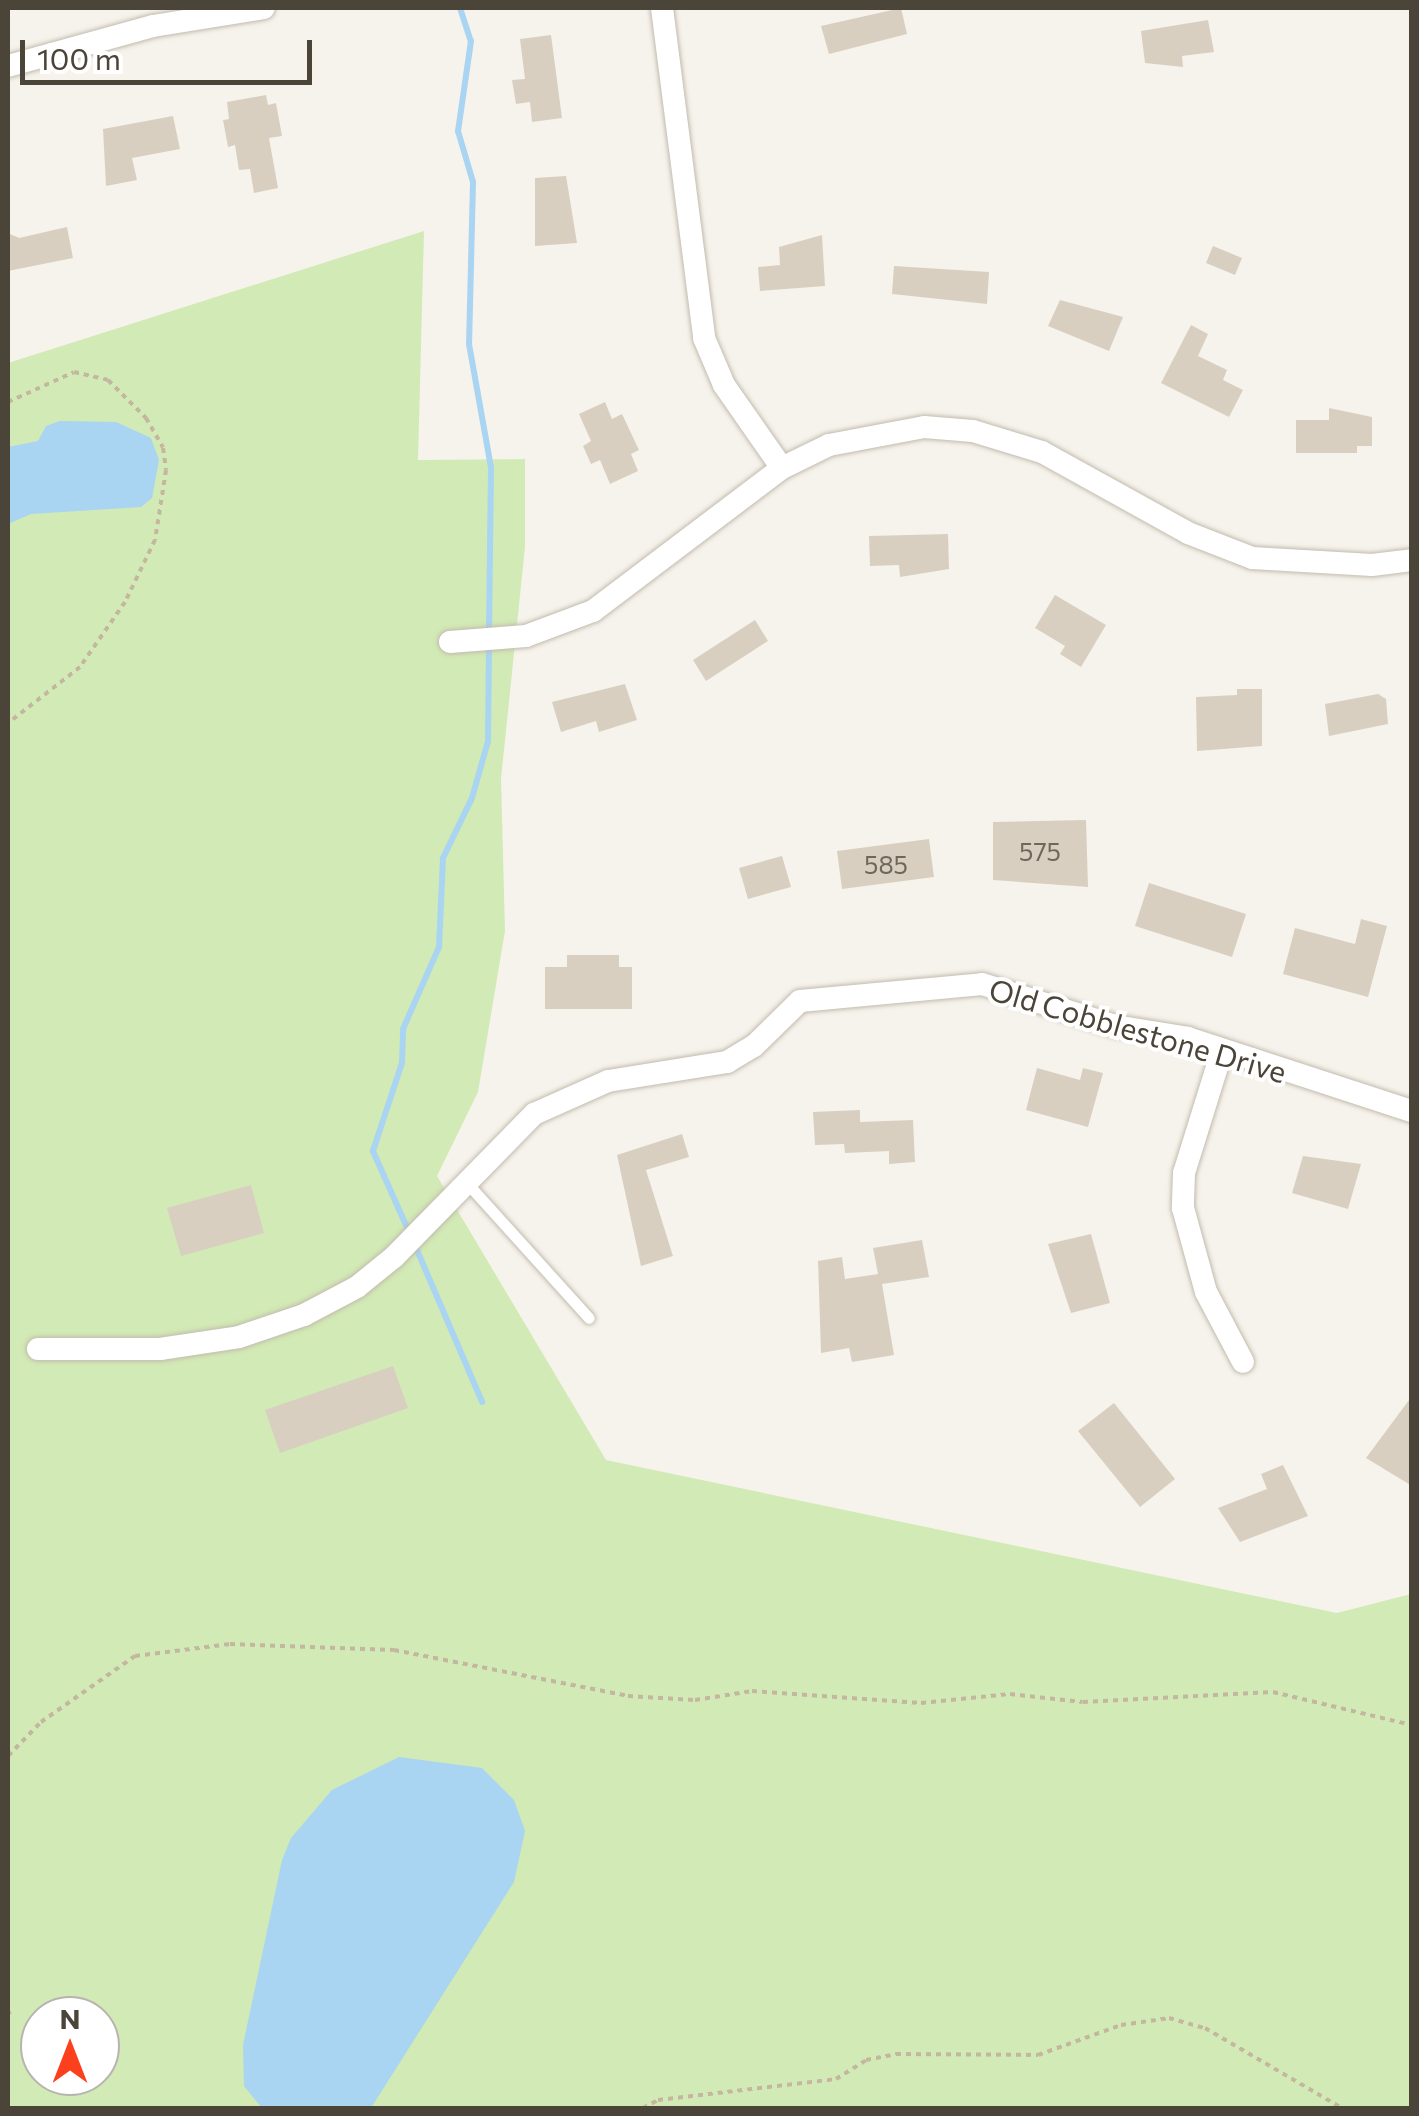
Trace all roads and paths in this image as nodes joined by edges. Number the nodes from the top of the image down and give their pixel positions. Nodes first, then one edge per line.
1 (264, 8) edge
2 (662, 8) edge
3 (150, 16) edge
4 (8, 66) edge
5 (8, 402) edge
6 (782, 468) junction
7 (1412, 560) edge
8 (450, 642) dead end
9 (8, 723) edge
10 (1222, 1051) junction
11 (1412, 1111) edge
12 (466, 1182) junction
13 (589, 1318) dead end
14 (38, 1349) dead end
15 (1243, 1362) dead end
16 (1412, 1725) edge
17 (8, 1756) edge
18 (643, 2108) edge
19 (1342, 2108) edge

1 - 3 street
2 - 6 street
3 - 4 street
5 - 9 path
6 - 7 street
6 - 8 street
10 - 11 street, Old Cobblestone Drive
10 - 12 street, Old Cobblestone Drive
10 - 15 street
12 - 13 lane
12 - 14 street
16 - 17 path
18 - 19 path

